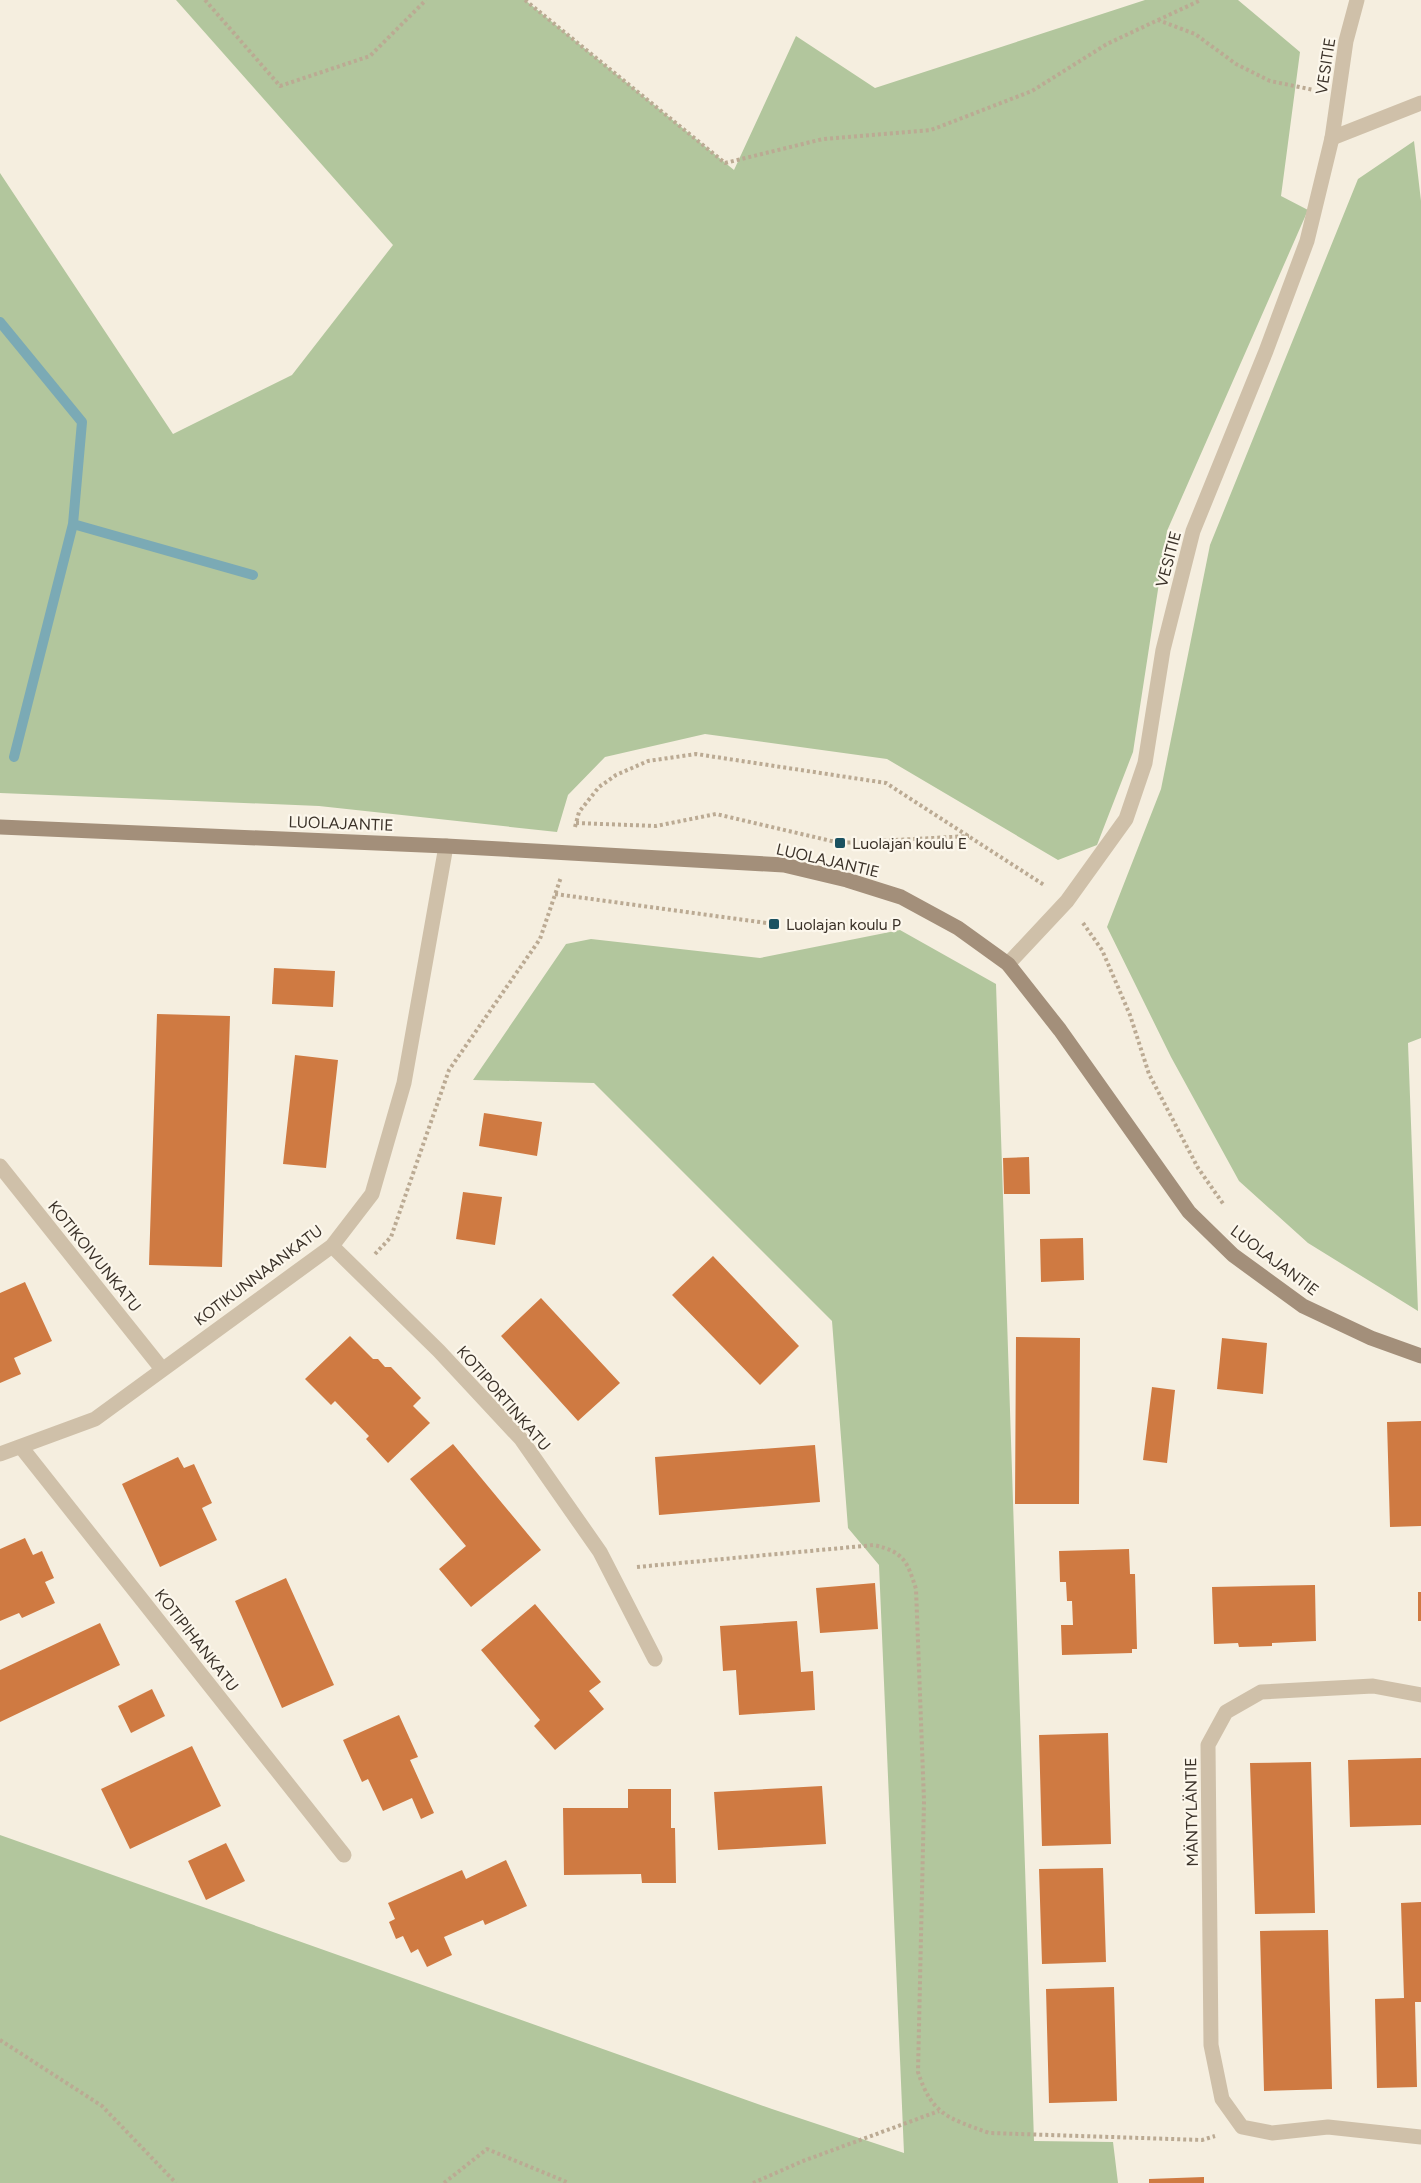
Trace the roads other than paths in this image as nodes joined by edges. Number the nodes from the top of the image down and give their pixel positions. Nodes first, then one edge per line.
1 (1358, 0) edge
2 (1421, 103) edge
3 (1332, 138) junction
4 (0, 827) edge
5 (446, 846) junction
6 (1008, 964) junction
7 (0, 1166) edge
8 (332, 1246) junction
9 (1421, 1356) edge
10 (162, 1369) junction
11 (21, 1447) junction
12 (0, 1454) edge
13 (655, 1659) dead end
14 (1421, 1695) edge
15 (344, 1855) dead end
16 (1421, 2138) edge

1 - 3 street, VESITIE
2 - 3 street
3 - 6 street, VESITIE
4 - 5 main road, LUOLAJANTIE
5 - 6 main road, LUOLAJANTIE
5 - 8 street, KOTIKUNNAANKATU
6 - 9 main road, LUOLAJANTIE
7 - 10 street, KOTIKOIVUNKATU
8 - 10 street, KOTIKUNNAANKATU
8 - 13 street, KOTIPORTINKATU
10 - 11 street, KOTIKUNNAANKATU
11 - 12 street, KOTIKUNNAANKATU
11 - 15 street, KOTIPIHANKATU
14 - 16 street, MÄNTYLÄNTIE

